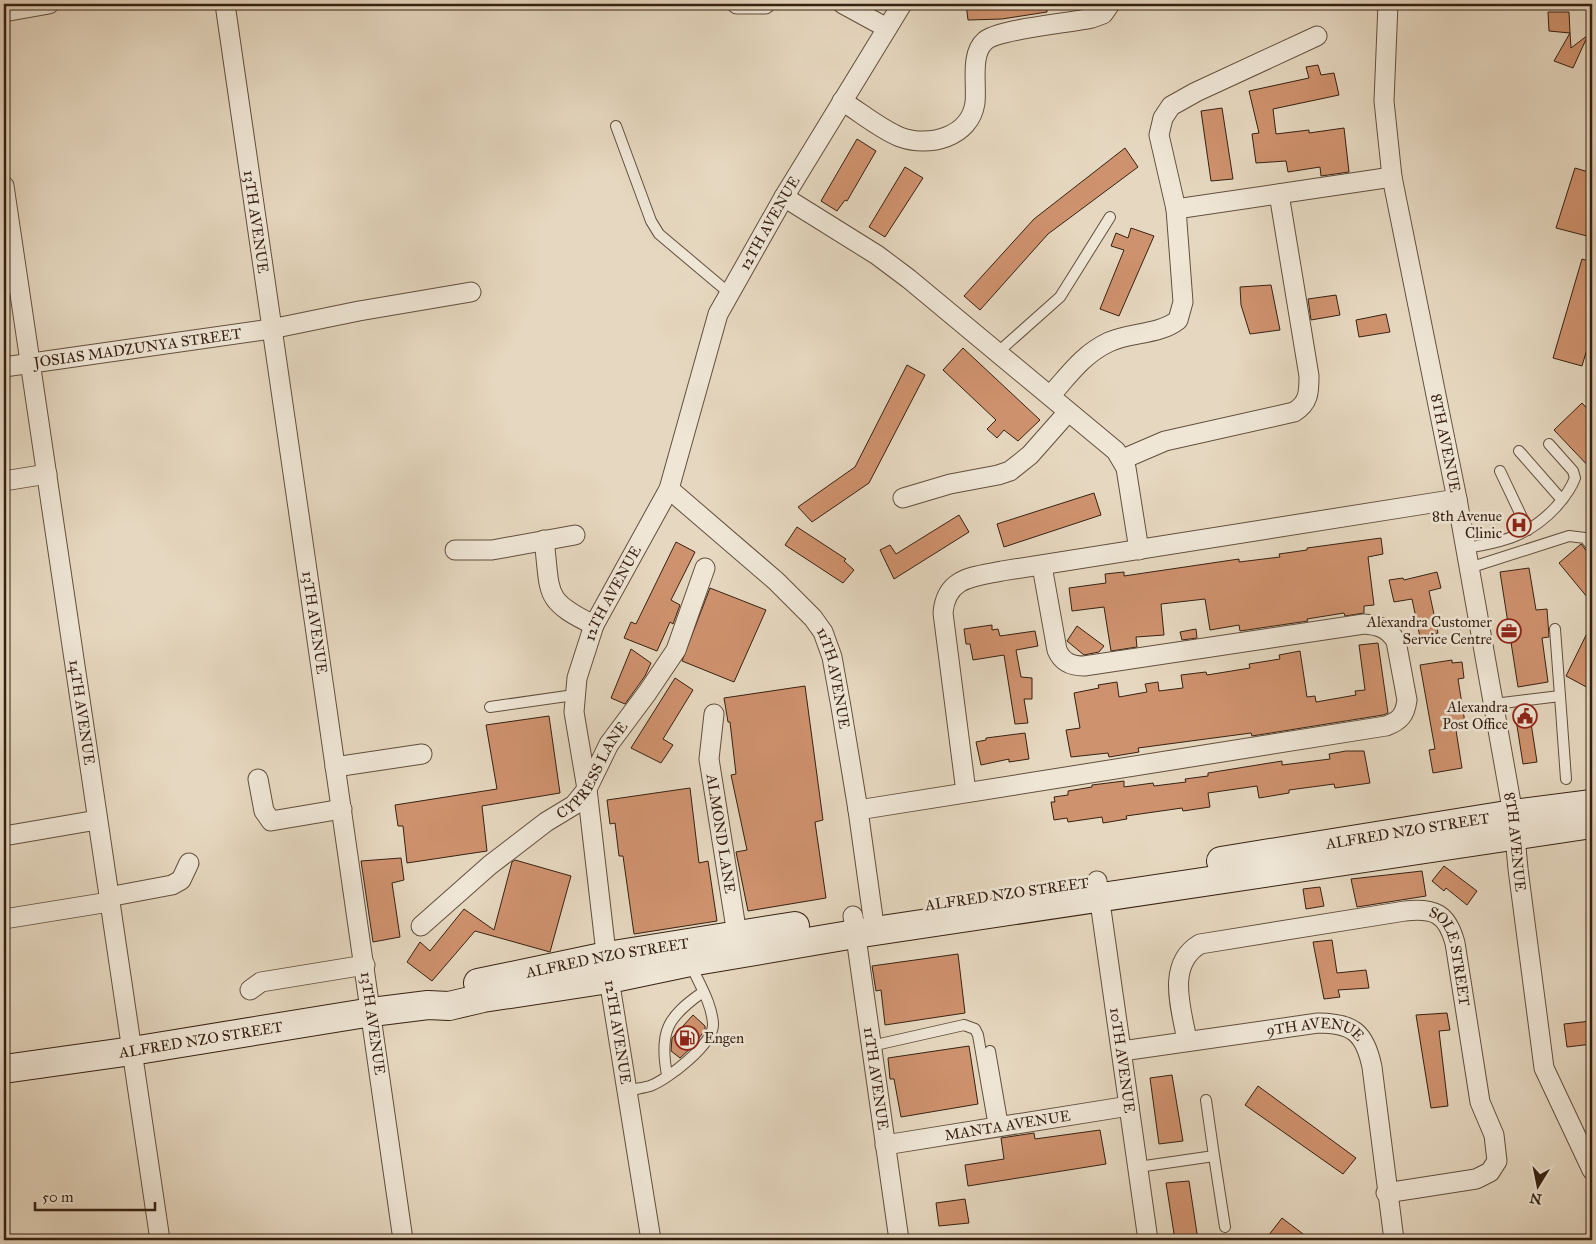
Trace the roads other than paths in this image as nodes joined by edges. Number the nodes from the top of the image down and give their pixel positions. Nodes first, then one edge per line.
1 (49, 4) edge
2 (225, 4) edge
3 (737, 4) edge
4 (764, 4) edge
5 (843, 4) edge
6 (902, 4) edge
7 (1110, 4) edge
8 (1388, 4) edge
9 (4, 12) edge
10 (887, 28) junction
11 (1317, 36) dead end
12 (842, 101) junction
13 (616, 126) dead end
14 (1392, 177) junction
15 (4, 186) edge
16 (1279, 194) junction
17 (784, 197) junction
18 (1176, 209) junction
19 (1110, 217) dead end
20 (471, 292) dead end
21 (729, 293) junction
22 (271, 328) junction
23 (997, 353) junction
24 (30, 363) junction
25 (4, 367) edge
26 (1050, 396) junction
27 (1068, 412) junction
28 (1549, 444) dead end
29 (1519, 451) dead end
30 (1123, 459) junction
31 (1500, 471) dead end
32 (46, 474) junction
33 (4, 481) edge
34 (669, 489) junction
35 (903, 498) dead end
36 (1457, 499) junction
37 (1562, 500) junction
38 (1528, 530) junction
39 (575, 535) dead end
40 (544, 540) junction
41 (1466, 548) junction
42 (1592, 548) edge
43 (454, 550) dead end
44 (1139, 550) junction
45 (1042, 566) junction
46 (705, 568) dead end
47 (1469, 568) junction
48 (594, 625) junction
49 (1555, 629) dead end
50 (574, 695) junction
51 (1560, 696) junction
52 (1494, 704) junction
53 (490, 707) dead end
54 (714, 714) dead end
55 (422, 754) dead end
56 (335, 767) junction
57 (258, 779) dead end
58 (1566, 779) dead end
59 (587, 789) junction
60 (966, 792) junction
61 (1592, 804) edge
62 (342, 809) junction
63 (858, 810) junction
64 (97, 820) junction
65 (1592, 824) edge
66 (1514, 825) junction
67 (4, 836) edge
68 (188, 863) dead end
69 (1099, 889) junction
70 (108, 899) junction
71 (4, 919) edge
72 (864, 924) junction
73 (422, 926) dead end
74 (738, 944) junction
75 (688, 953) junction
76 (365, 965) junction
77 (608, 968) junction
78 (250, 990) dead end
79 (703, 992) junction
80 (372, 1012) junction
81 (1187, 1040) junction
82 (871, 1046) junction
83 (132, 1051) junction
84 (990, 1051) dead end
85 (1122, 1051) junction
86 (4, 1069) edge
87 (667, 1075) junction
88 (627, 1090) junction
89 (1206, 1100) dead end
90 (1129, 1106) junction
91 (998, 1127) junction
92 (885, 1145) junction
93 (1214, 1156) junction
94 (1138, 1167) junction
95 (1592, 1170) edge
96 (1386, 1193) junction
97 (1225, 1227) dead end
98 (160, 1240) edge
99 (403, 1240) edge
100 (651, 1240) edge
101 (899, 1240) edge
102 (1148, 1240) edge
103 (1394, 1240) edge

1 - 9 street
2 - 22 street, 13TH AVENUE
3 - 4 street
5 - 10 street
6 - 10 street, 12TH AVENUE
7 - 12 street
8 - 14 street, 8TH AVENUE
10 - 12 street, 12TH AVENUE
11 - 18 street
12 - 17 street, 12TH AVENUE
13 - 21 lane
14 - 16 street
14 - 36 street, 8TH AVENUE
15 - 24 street, 14TH AVENUE
16 - 18 street
16 - 30 street
17 - 21 street, 12TH AVENUE
17 - 23 street
18 - 26 street
19 - 23 lane
20 - 22 street, JOSIAS MADZUNYA STREET
21 - 34 street, 12TH AVENUE
22 - 24 street, JOSIAS MADZUNYA STREET
22 - 56 street, 13TH AVENUE
23 - 26 street
24 - 25 street, JOSIAS MADZUNYA STREET
24 - 32 street, 14TH AVENUE
26 - 27 street
27 - 30 street
27 - 35 street
28 - 37 lane
29 - 37 lane
30 - 44 street
31 - 38 lane
32 - 33 street
32 - 64 street, 14TH AVENUE
34 - 48 street, 12TH AVENUE
34 - 63 street, 11TH AVENUE
36 - 41 street, 8TH AVENUE
36 - 44 street
37 - 38 lane
38 - 41 lane
39 - 40 street
40 - 43 street
40 - 48 street
41 - 47 street, 8TH AVENUE
42 - 47 lane
44 - 45 street
45 - 60 street
45 - 60 street
46 - 59 street, CYPRESS LANE
47 - 52 street, 8TH AVENUE
48 - 50 street, 12TH AVENUE
49 - 51 lane
50 - 53 lane
50 - 59 street, 12TH AVENUE
51 - 52 lane
51 - 58 lane
52 - 66 street, 8TH AVENUE
54 - 74 street, ALMOND LANE
55 - 56 street
56 - 62 street, 13TH AVENUE
57 - 62 street
59 - 73 street, CYPRESS LANE
59 - 77 street, 12TH AVENUE
60 - 63 street
61 - 66 street, ALFRED NZO STREET
62 - 76 street, 13TH AVENUE
63 - 72 street, 11TH AVENUE
64 - 67 street
64 - 70 street, 14TH AVENUE
65 - 66 street, ALFRED NZO STREET
66 - 69 street, ALFRED NZO STREET
66 - 95 street, 8TH AVENUE
68 - 70 street
69 - 72 street, ALFRED NZO STREET
69 - 85 street, 10TH AVENUE
70 - 71 street
70 - 83 street, 14TH AVENUE
72 - 74 street, ALFRED NZO STREET
72 - 82 street, 11TH AVENUE
74 - 75 street, ALFRED NZO STREET
75 - 77 street, ALFRED NZO STREET
75 - 79 lane
76 - 78 street
76 - 80 street, 13TH AVENUE
77 - 80 street, ALFRED NZO STREET
77 - 88 street, 12TH AVENUE
79 - 87 lane
79 - 87 lane
80 - 83 street, ALFRED NZO STREET
80 - 99 street, 13TH AVENUE
81 - 85 street, 9TH AVENUE
81 - 96 street, 9TH AVENUE
81 - 96 street, SOLE STREET
82 - 91 lane
82 - 92 street, 11TH AVENUE
83 - 86 street, ALFRED NZO STREET
83 - 98 street, 14TH AVENUE
84 - 91 lane
85 - 90 street, 10TH AVENUE
87 - 88 lane
88 - 100 street, 12TH AVENUE
89 - 93 lane
90 - 91 street, MANTA AVENUE
90 - 94 street, 10TH AVENUE
91 - 92 street, MANTA AVENUE
92 - 101 street, 11TH AVENUE
93 - 94 lane
93 - 97 lane
94 - 102 street, 10TH AVENUE
96 - 103 street, 9TH AVENUE

